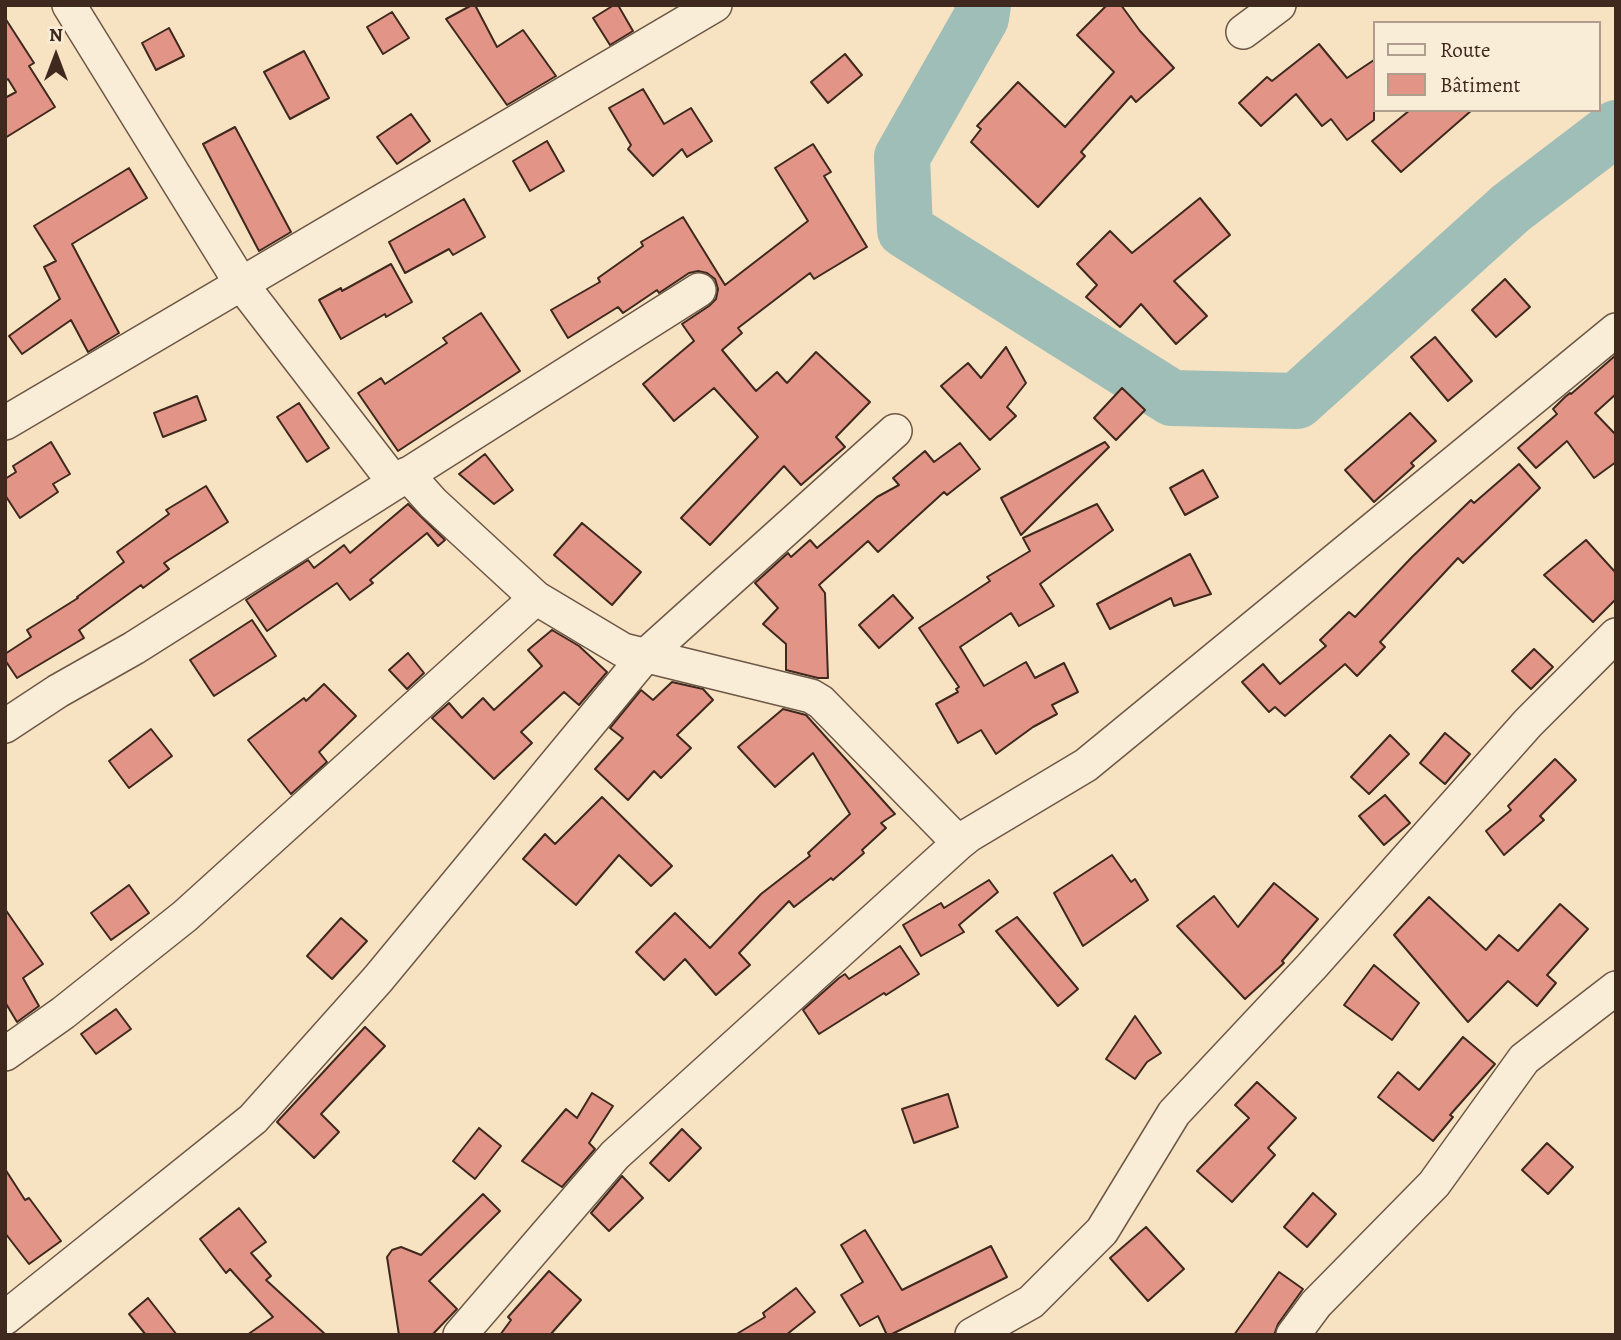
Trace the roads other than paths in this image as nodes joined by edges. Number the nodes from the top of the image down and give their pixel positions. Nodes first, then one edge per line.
1 (69, 5) edge
2 (715, 5) edge
3 (1279, 5) edge
4 (1243, 32) dead end
5 (242, 285) junction
6 (699, 290) dead end
7 (1616, 330) edge
8 (5, 423) edge
9 (895, 431) dead end
10 (400, 478) junction
11 (536, 598) junction
12 (1616, 635) edge
13 (645, 656) junction
14 (5, 726) edge
15 (959, 843) junction
16 (1616, 988) edge
17 (5, 1054) edge
18 (5, 1318) edge
19 (460, 1335) edge
20 (972, 1335) edge
21 (1293, 1335) edge

1 - 5 street
2 - 5 street
3 - 4 street
5 - 8 street
5 - 10 street
6 - 10 street
7 - 15 street
9 - 13 street
10 - 11 street
10 - 14 street
11 - 13 street
11 - 17 street
12 - 20 street
13 - 15 street
13 - 18 street
15 - 19 street
16 - 21 street

